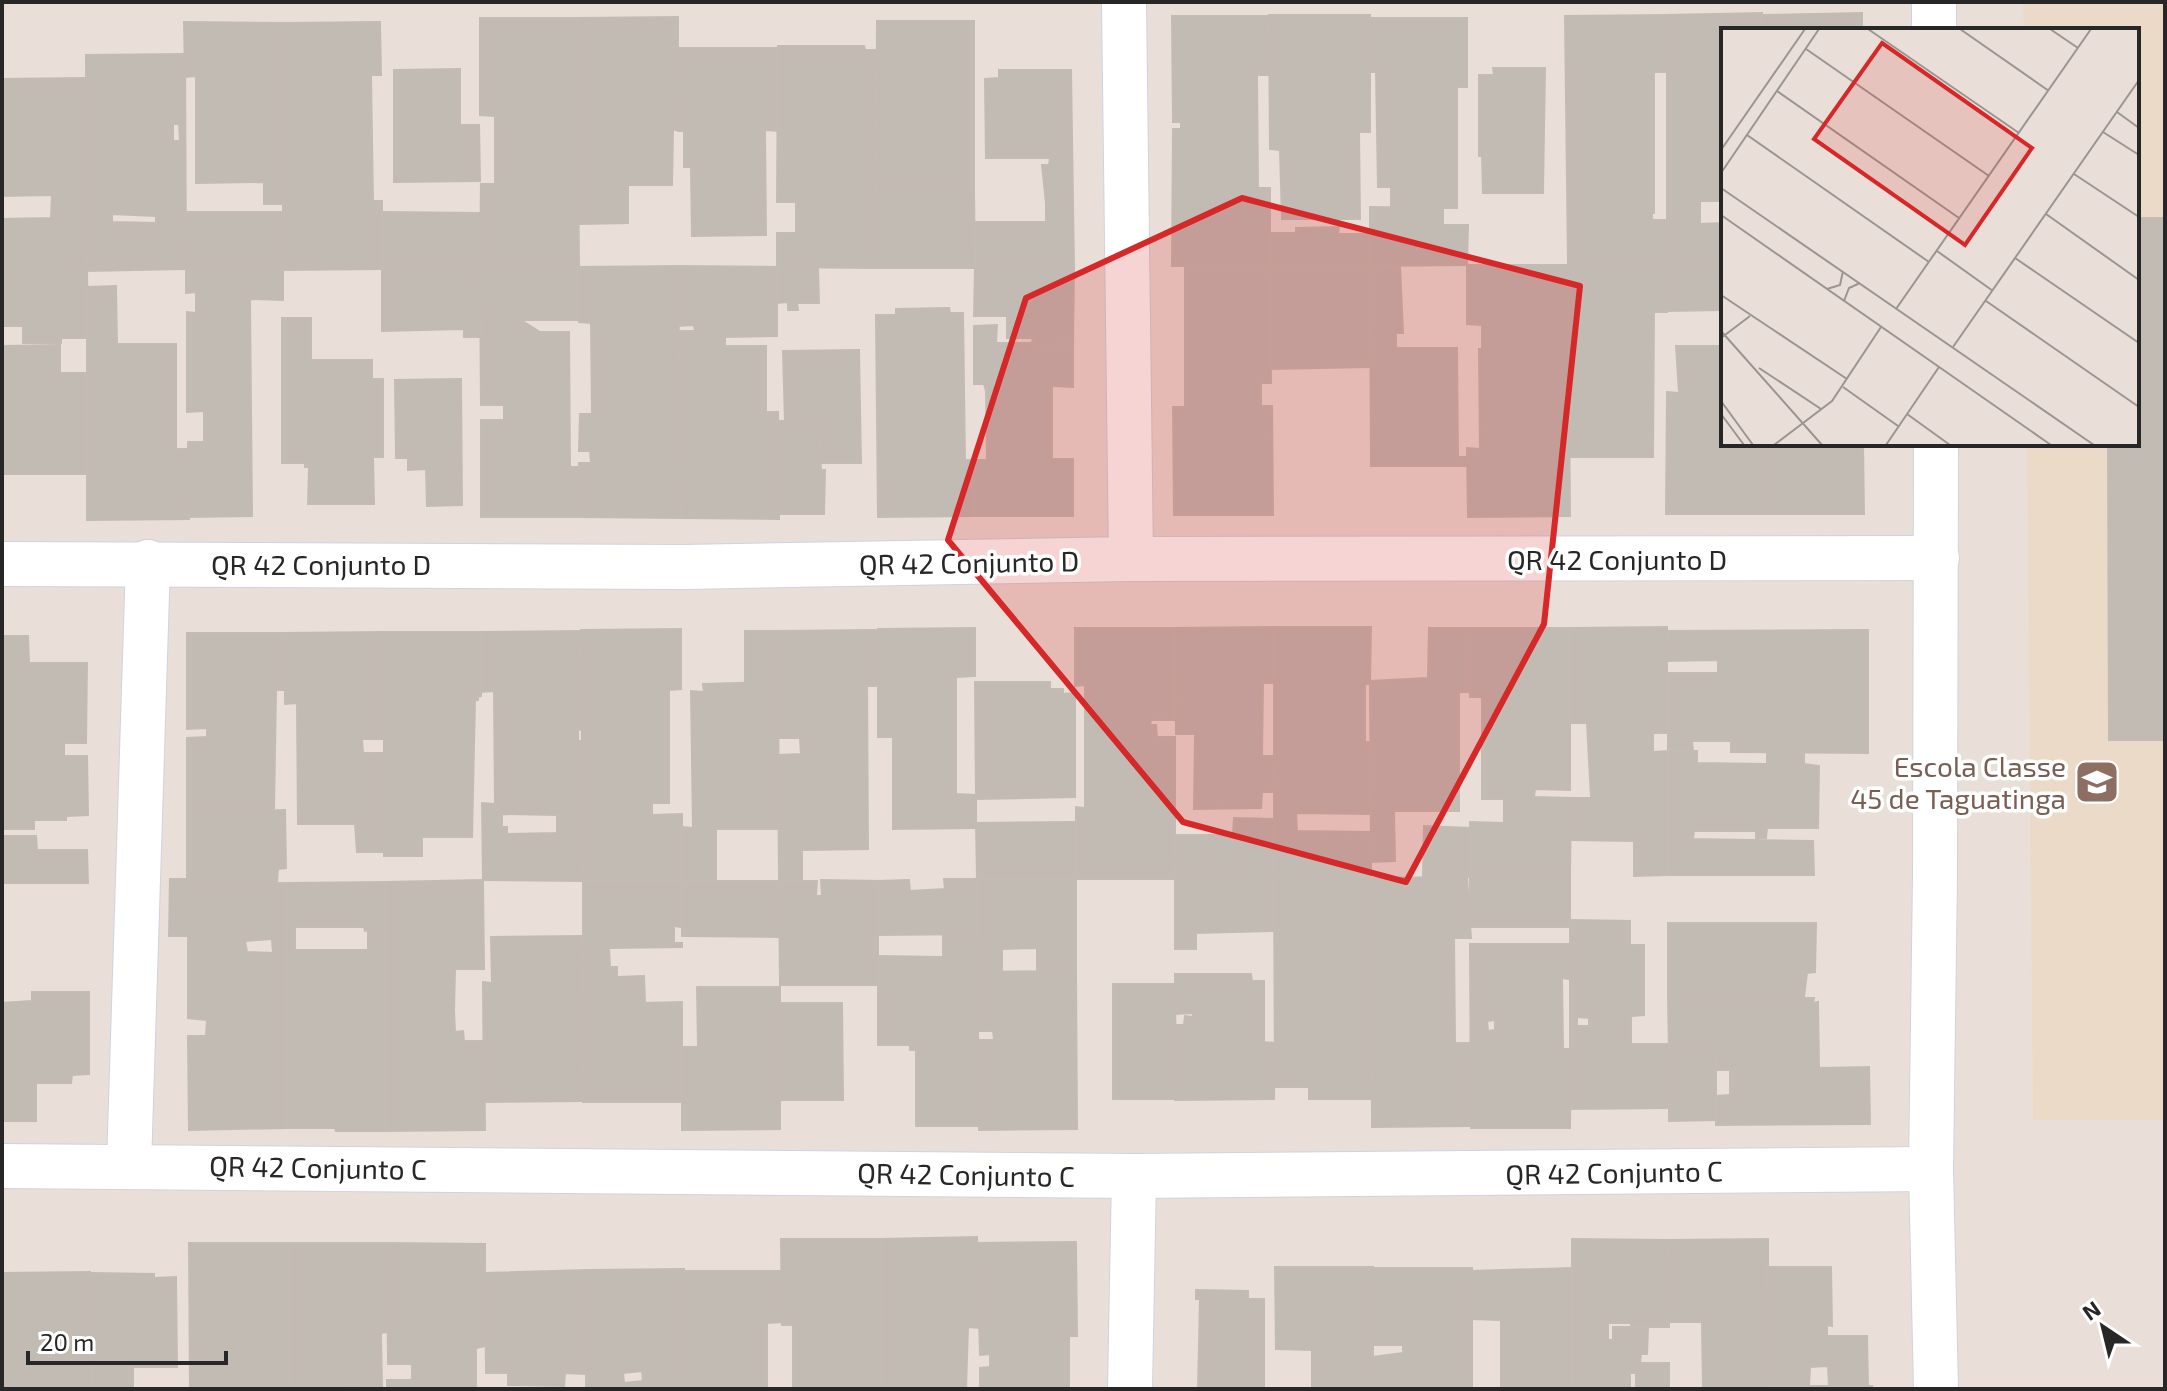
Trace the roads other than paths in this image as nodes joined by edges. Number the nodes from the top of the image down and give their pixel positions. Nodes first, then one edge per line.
1 (1124, 2) edge
2 (1934, 2) edge
3 (1934, 28) edge
4 (1936, 446) edge
5 (1937, 558) junction
6 (1131, 559) junction
7 (148, 562) junction
8 (2, 564) edge
9 (129, 1165) junction
10 (2, 1166) edge
11 (1931, 1169) junction
12 (1134, 1176) junction
13 (1130, 1389) edge
14 (1936, 1389) edge

1 - 6 street
2 - 3 street
4 - 5 street
5 - 6 street, QR 42 Conjunto D
5 - 11 street
6 - 7 street, QR 42 Conjunto D
7 - 8 street, QR 42 Conjunto D
7 - 9 street
9 - 10 street, QR 42 Conjunto C
9 - 12 street, QR 42 Conjunto C
11 - 12 street, QR 42 Conjunto C
11 - 14 street
12 - 13 street

